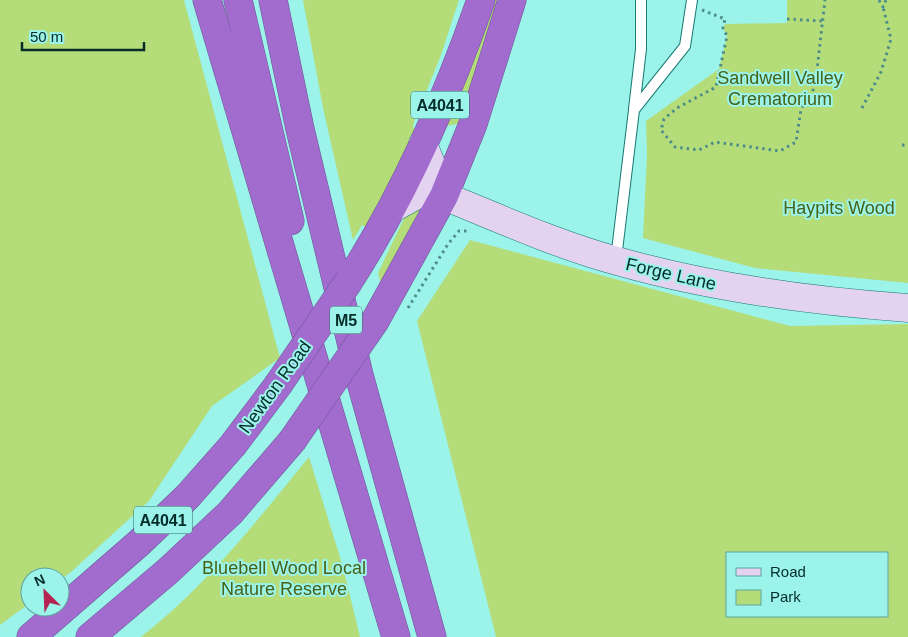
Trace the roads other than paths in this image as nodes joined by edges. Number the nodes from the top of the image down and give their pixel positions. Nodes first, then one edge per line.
1 (207, 0) edge
2 (238, 0) edge
3 (273, 0) edge
4 (481, 0) edge
5 (512, 0) edge
6 (641, 0) edge
7 (692, 3) edge
8 (634, 110) junction
9 (423, 144) junction
10 (444, 196) junction
11 (394, 208) junction
12 (616, 261) junction
13 (908, 308) edge
14 (368, 546) junction
15 (31, 637) edge
16 (90, 637) edge
17 (396, 637) edge
18 (432, 637) edge

1 - 14 highway, M5
2 - 14 highway, M5
3 - 18 highway, M5
4 - 9 highway, Newton Road / A4041
5 - 10 highway, A4041
6 - 8 lane
7 - 8 lane
8 - 12 lane
9 - 10 street
9 - 11 highway, Newton Road / A4041
10 - 11 street, Forge Lane
10 - 12 street, Forge Lane
10 - 16 highway, A4041, bridge
11 - 15 highway, Newton Road / A4041, bridge
12 - 13 street, Forge Lane
14 - 17 highway, M5

